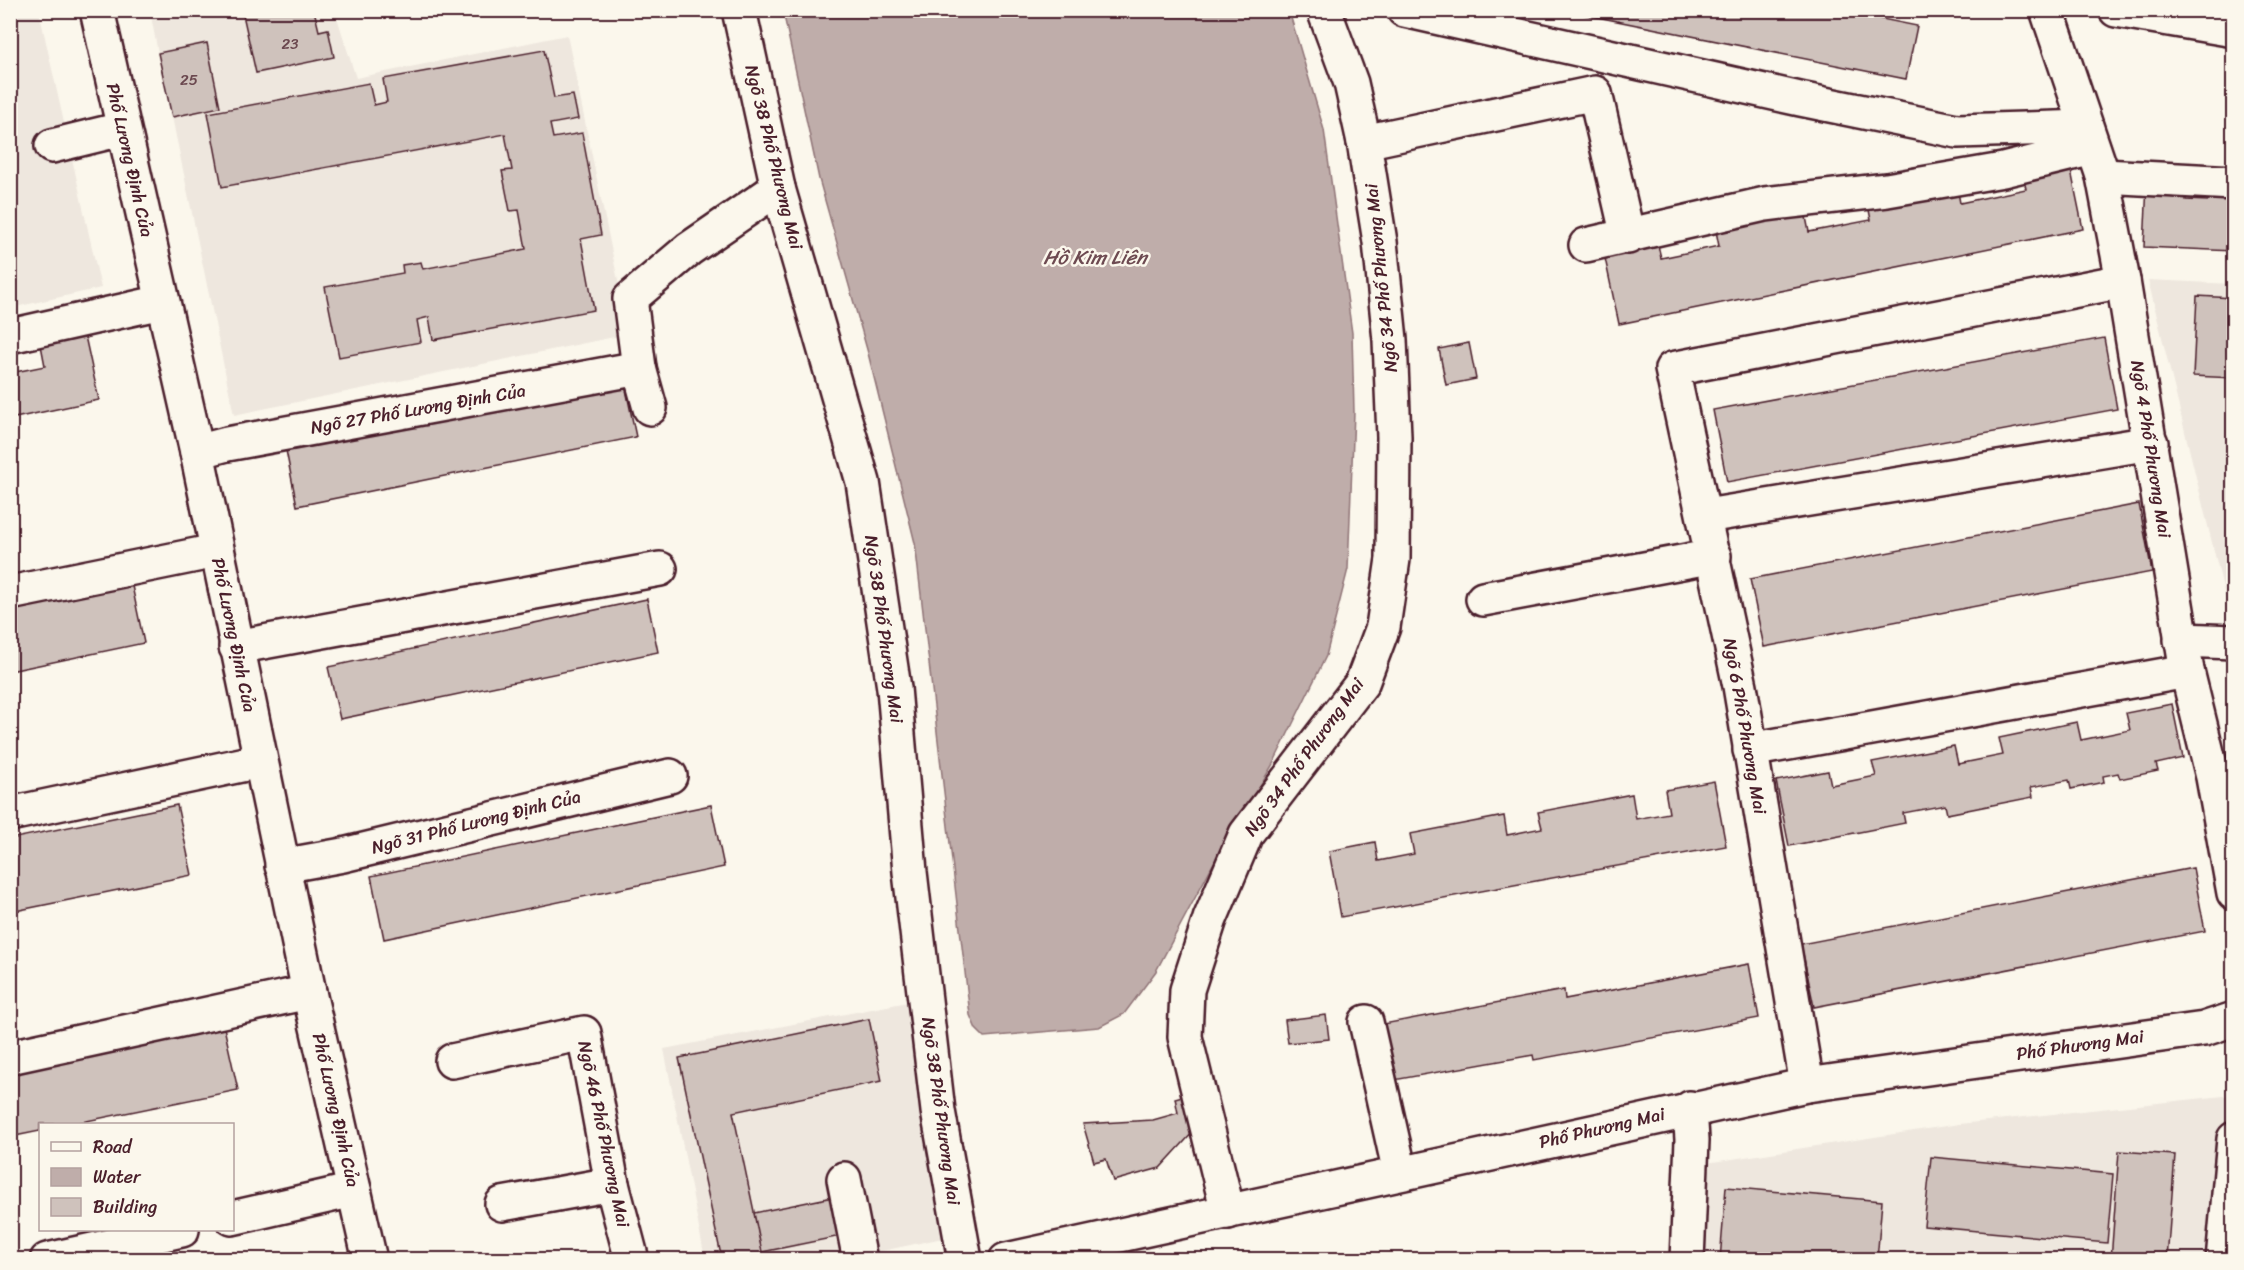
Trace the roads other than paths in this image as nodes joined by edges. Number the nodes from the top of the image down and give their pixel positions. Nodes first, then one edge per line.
1 (97, 10) edge
2 (739, 10) edge
3 (1324, 10) edge
4 (1404, 10) edge
5 (2047, 10) edge
6 (2116, 10) edge
7 (2234, 30) edge
8 (122, 129) junction
9 (1364, 142) junction
10 (52, 146) dead end
11 (2094, 150) junction
12 (2234, 183) edge
13 (778, 188) junction
14 (1628, 237) junction
15 (1586, 245) dead end
16 (2123, 281) junction
17 (162, 302) junction
18 (10, 336) edge
19 (639, 368) junction
20 (650, 408) dead end
21 (2151, 443) junction
22 (197, 452) junction
23 (1706, 516) junction
24 (216, 551) junction
25 (1714, 556) junction
26 (660, 569) dead end
27 (10, 593) edge
28 (1483, 599) dead end
29 (2181, 640) junction
30 (2234, 642) edge
31 (236, 647) junction
32 (2187, 671) junction
33 (1750, 750) junction
34 (260, 761) junction
35 (2223, 775) edge
36 (669, 776) dead end
37 (10, 814) edge
38 (282, 866) junction
39 (2234, 893) edge
40 (309, 992) junction
41 (1366, 1022) dead end
42 (2224, 1028) edge
43 (10, 1057) edge
44 (452, 1061) dead end
45 (1807, 1085) junction
46 (1690, 1108) junction
47 (2234, 1139) edge
48 (1400, 1173) junction
49 (844, 1179) dead end
50 (612, 1184) junction
51 (354, 1190) junction
52 (502, 1204) dead end
53 (1228, 1212) junction
54 (234, 1218) edge
55 (178, 1231) edge
56 (1094, 1250) edge
57 (47, 1260) edge
58 (370, 1260) edge
59 (632, 1260) edge
60 (860, 1260) edge
61 (965, 1260) edge
62 (1006, 1260) edge
63 (1687, 1260) edge
64 (2223, 1260) edge

1 - 8 street, Phố Lương Định Của
2 - 13 street, Ngõ 38 Phố Phương Mai
3 - 9 street, Ngõ 34 Phố Phương Mai
4 - 11 street
5 - 11 street, Ngõ 4 Phố Phương Mai
6 - 7 street
8 - 10 street
8 - 17 street, Phố Lương Định Của
9 - 14 street
9 - 53 street, Ngõ 34 Phố Phương Mai
11 - 12 street
11 - 14 street
11 - 16 street, Ngõ 4 Phố Phương Mai
13 - 19 street
13 - 61 street, Ngõ 38 Phố Phương Mai
14 - 15 street
16 - 21 street, Ngõ 4 Phố Phương Mai
16 - 23 street, Ngõ 6 Phố Phương Mai
17 - 18 street
17 - 22 street, Phố Lương Định Của
19 - 20 street
19 - 22 street, Ngõ 27 Phố Lương Định Của
21 - 23 street
21 - 29 street, Ngõ 4 Phố Phương Mai
22 - 24 street, Phố Lương Định Của
23 - 25 street, Ngõ 6 Phố Phương Mai
24 - 27 street
24 - 31 street, Phố Lương Định Của
25 - 28 street
25 - 33 street, Ngõ 6 Phố Phương Mai
26 - 31 street
29 - 30 street
29 - 32 street, Ngõ 4 Phố Phương Mai
31 - 34 street, Phố Lương Định Của
32 - 33 street
32 - 35 street, Ngõ 4 Phố Phương Mai
33 - 45 street, Ngõ 6 Phố Phương Mai
34 - 37 street
34 - 38 street, Phố Lương Định Của
35 - 39 street, Ngõ 4 Phố Phương Mai
36 - 38 street, Ngõ 31 Phố Lương Định Của
38 - 40 street, Phố Lương Định Của
40 - 43 street
40 - 51 street, Phố Lương Định Của
41 - 48 street
42 - 45 street, Phố Phương Mai
44 - 50 street, Ngõ 46 Phố Phương Mai
45 - 46 street, Phố Phương Mai
46 - 48 street, Phố Phương Mai
46 - 63 street
47 - 64 street
48 - 53 street, Phố Phương Mai
49 - 60 street
50 - 52 street
50 - 59 street, Ngõ 46 Phố Phương Mai
51 - 54 street
51 - 58 street, Phố Lương Định Của
53 - 56 street, Phố Phương Mai
55 - 57 street
56 - 62 street, Phố Phương Mai

